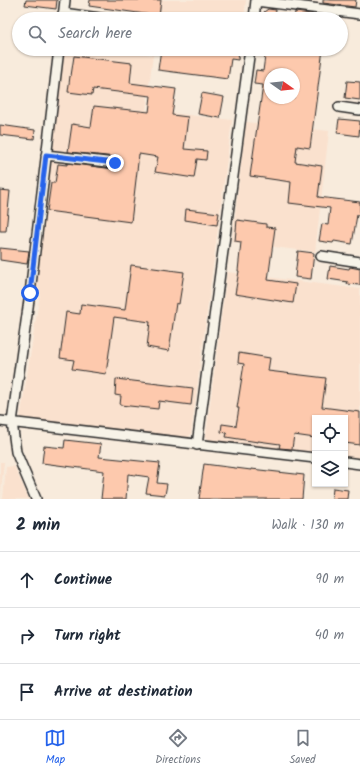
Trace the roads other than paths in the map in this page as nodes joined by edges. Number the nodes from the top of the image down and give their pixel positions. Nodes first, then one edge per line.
1 (65, 0) edge
2 (256, 0) edge
3 (64, 12) edge
4 (255, 12) edge
5 (345, 12) edge
6 (348, 12) edge
7 (360, 14) edge
8 (58, 56) edge
9 (249, 56) edge
10 (339, 107) dead end
11 (360, 110) edge
12 (46, 155) junction
13 (115, 163) dead end
14 (320, 256) dead end
15 (360, 262) edge
16 (0, 421) edge
17 (12, 422) junction
18 (197, 445) junction
19 (312, 458) edge
20 (348, 462) edge
21 (360, 464) edge
22 (36, 499) edge

1 - 3 street
2 - 4 street
2 - 5 street
6 - 7 street
8 - 12 street
9 - 18 street
10 - 11 street
12 - 13 street
12 - 17 street
14 - 15 street
16 - 17 street
17 - 18 street
17 - 22 street
18 - 19 street
20 - 21 street

